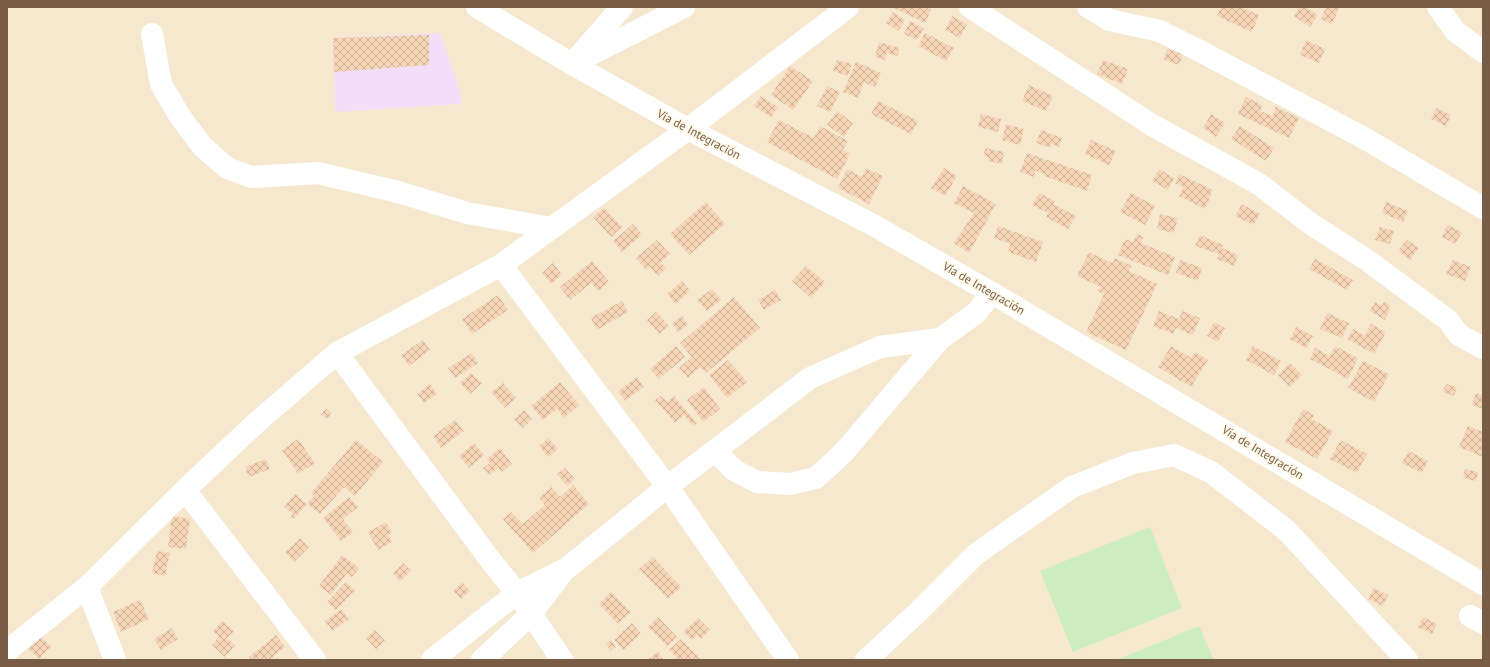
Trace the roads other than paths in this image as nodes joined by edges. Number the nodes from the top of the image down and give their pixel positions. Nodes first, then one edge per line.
1 (476, 7) edge
2 (622, 7) edge
3 (684, 7) edge
4 (848, 7) edge
5 (970, 7) edge
6 (1088, 7) edge
7 (1438, 7) edge
8 (152, 34) dead end
9 (1483, 52) edge
10 (572, 64) junction
11 (688, 129) junction
12 (1483, 208) edge
13 (551, 228) junction
14 (502, 265) junction
15 (992, 293) junction
16 (940, 339) junction
17 (1483, 348) edge
18 (337, 353) junction
19 (715, 451) junction
20 (667, 487) junction
21 (186, 490) junction
22 (566, 569) junction
23 (1483, 584) edge
24 (87, 587) junction
25 (517, 593) junction
26 (531, 614) junction
27 (7, 651) edge
28 (114, 660) edge
29 (315, 660) edge
30 (432, 660) edge
31 (482, 660) edge
32 (562, 660) edge
33 (788, 660) edge
34 (866, 660) edge
35 (1407, 660) edge

1 - 10 street, Vía de Integración
2 - 10 street
3 - 10 street
4 - 11 street
5 - 17 street
6 - 12 street
7 - 9 street
8 - 13 street
10 - 11 street, Vía de Integración
11 - 13 street
11 - 15 street, Vía de Integración
13 - 14 street
14 - 18 street
14 - 20 street
15 - 16 street
15 - 23 street, Vía de Integración
16 - 19 street
16 - 19 street
18 - 21 street
18 - 25 street
19 - 20 street
20 - 22 street
20 - 33 street
21 - 24 street
21 - 29 street
22 - 25 street
22 - 26 street
24 - 27 street
24 - 28 street
25 - 26 street
25 - 30 street
26 - 31 street
26 - 32 street
34 - 35 street

